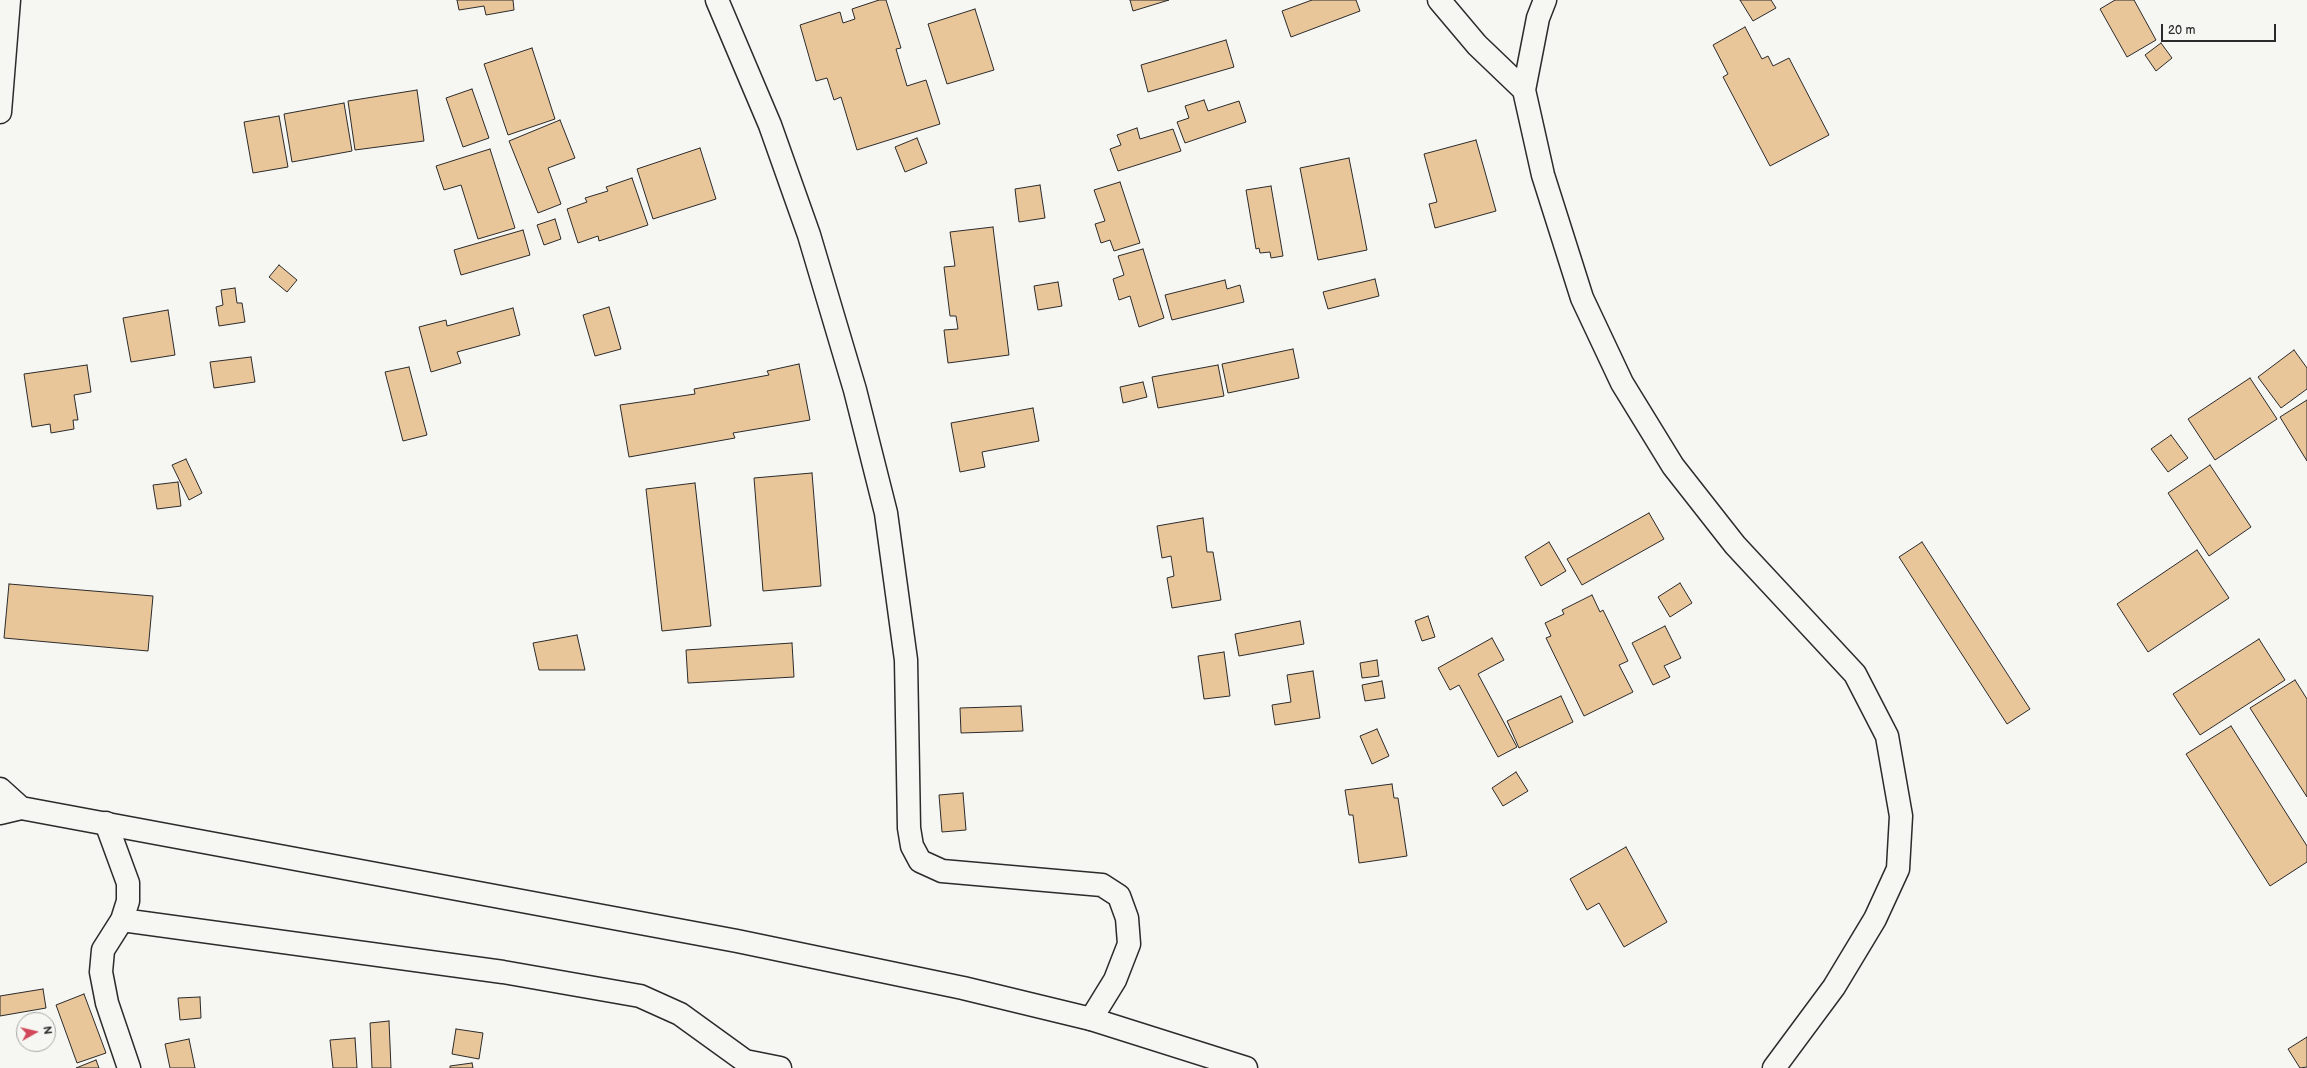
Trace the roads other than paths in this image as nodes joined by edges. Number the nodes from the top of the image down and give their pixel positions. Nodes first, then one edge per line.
1 (9, 0) edge
2 (717, 0) edge
3 (1439, 0) edge
4 (1545, 0) edge
5 (1524, 90) junction
6 (0, 112) edge
7 (0, 789) edge
8 (21, 808) junction
9 (0, 813) edge
10 (106, 823) junction
11 (122, 920) junction
12 (1091, 1019) junction
13 (129, 1068) edge
14 (780, 1068) edge
15 (1246, 1068) edge
16 (1774, 1068) edge

1 - 6 street
2 - 12 street
3 - 5 street
4 - 5 street
5 - 16 street
7 - 8 street
8 - 9 street
8 - 10 street
10 - 11 street
10 - 12 street
11 - 13 street
11 - 14 street
12 - 15 street

